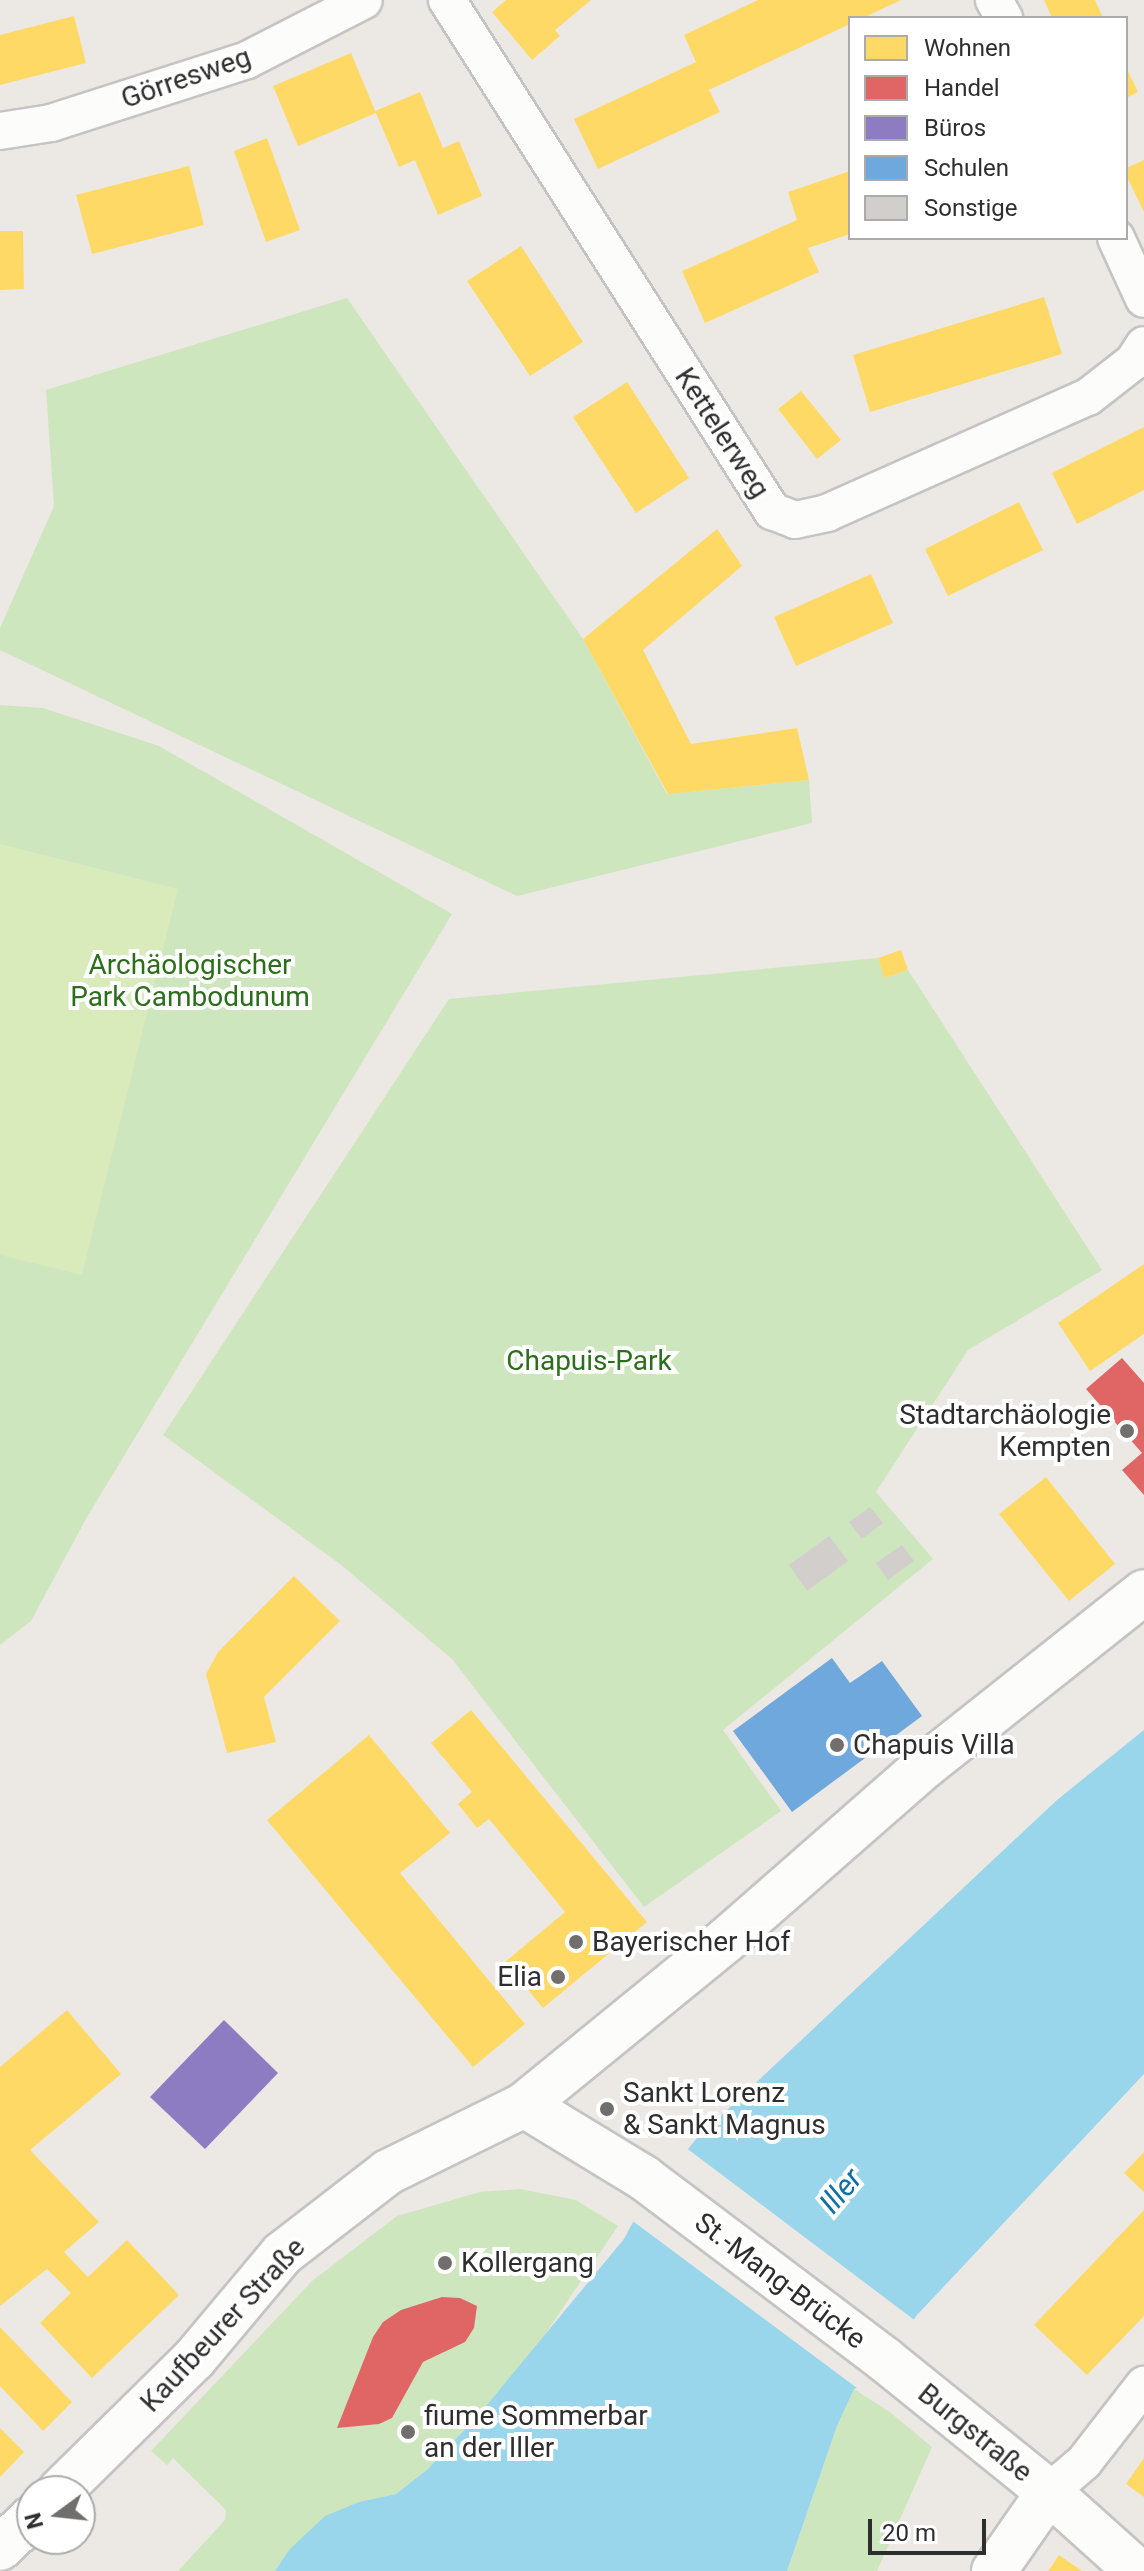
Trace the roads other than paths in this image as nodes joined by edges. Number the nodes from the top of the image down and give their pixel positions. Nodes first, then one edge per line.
1 (364, 0) edge
2 (447, 0) edge
3 (0, 131) edge
4 (1117, 240) edge
5 (1144, 299) edge
6 (1144, 345) edge
7 (1144, 1592) edge
8 (524, 2105) junction
9 (884, 2359) joint
10 (1144, 2385) edge
11 (76, 2475) edge
12 (1049, 2492) junction
13 (16, 2533) edge
14 (0, 2548) edge
15 (994, 2571) edge
16 (1137, 2571) edge

1 - 3 street, Görresweg
2 - 6 street, Kettelerweg
4 - 5 street
7 - 8 street, Kaufbeurer Straße
8 - 9 street, St.-Mang-Brücke
8 - 11 street, Kaufbeurer Straße
9 - 12 street, Burgstraße
10 - 12 street
12 - 15 street
12 - 16 street, Burgstraße
13 - 14 street

